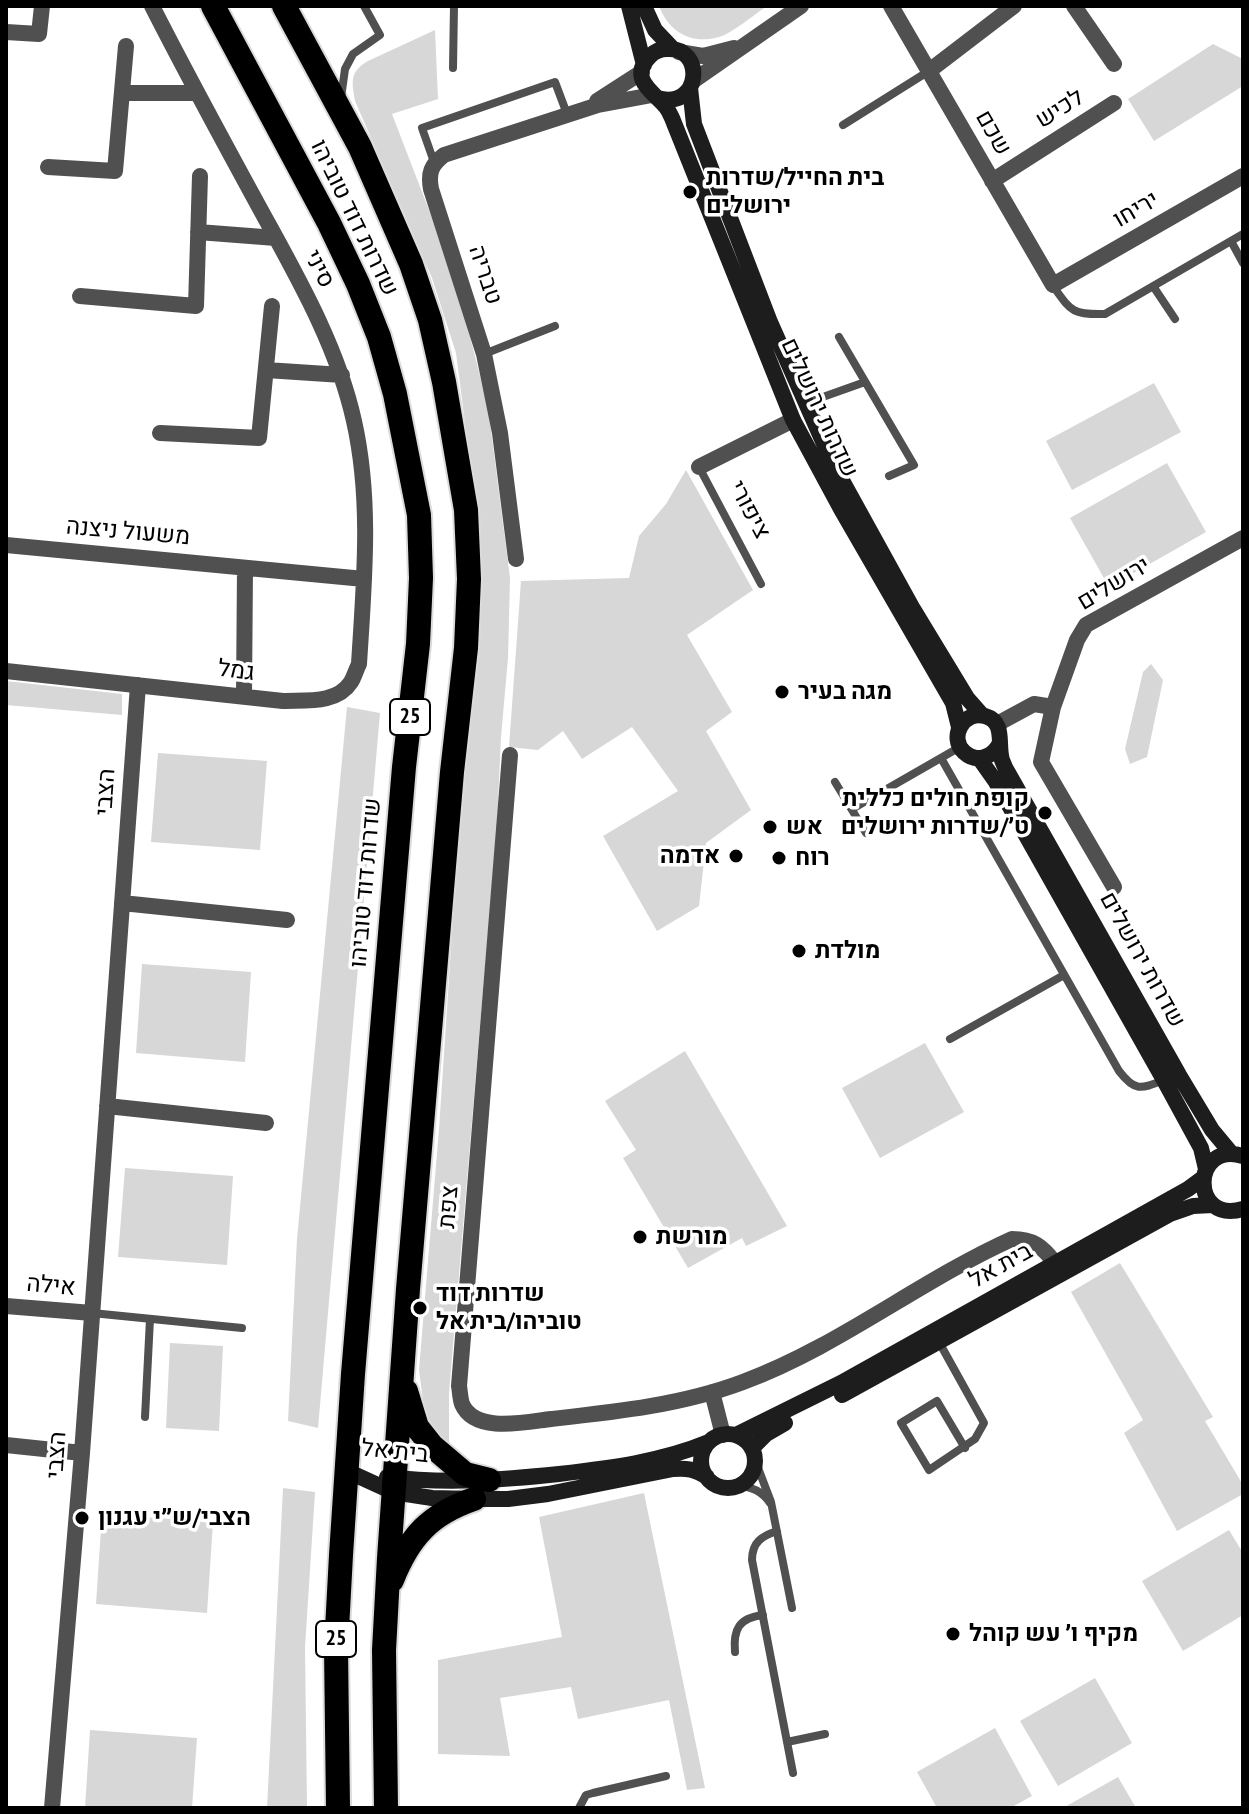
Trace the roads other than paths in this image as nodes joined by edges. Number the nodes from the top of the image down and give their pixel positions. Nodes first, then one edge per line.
1 (42, 6) edge
2 (152, 6) edge
3 (213, 6) edge
4 (284, 6) edge
5 (364, 6) edge
6 (454, 6) edge
7 (629, 6) edge
8 (644, 6) edge
9 (801, 6) edge
10 (891, 6) edge
11 (1014, 6) edge
12 (1074, 6) edge
13 (6, 32) edge
14 (754, 40) junction
15 (126, 46) dead end
16 (676, 50) junction
17 (1114, 64) dead end
18 (453, 68) dead end
19 (643, 69) junction
20 (929, 71) junction
21 (691, 85) junction
22 (122, 93) junction
23 (197, 93) junction
24 (654, 96) junction
25 (1114, 103) dead end
26 (574, 113) junction
27 (843, 125) dead end
28 (360, 147) junction
29 (434, 162) junction
30 (48, 167) dead end
31 (200, 176) dead end
32 (1243, 176) edge
33 (992, 181) junction
34 (198, 232) junction
35 (1243, 234) edge
36 (276, 238) junction
37 (1231, 241) junction
38 (1243, 263) edge
39 (1053, 285) junction
40 (1153, 286) junction
41 (80, 296) dead end
42 (272, 306) dead end
43 (1175, 319) dead end
44 (555, 326) dead end
45 (839, 337) dead end
46 (484, 354) junction
47 (266, 370) junction
48 (342, 375) junction
49 (865, 382) junction
50 (805, 403) junction
51 (793, 420) junction
52 (160, 433) dead end
53 (699, 467) joint
54 (889, 476) dead end
55 (1243, 538) edge
56 (6, 545) edge
57 (516, 559) dead end
58 (245, 568) junction
59 (364, 579) junction
60 (761, 584) dead end
61 (6, 671) edge
62 (138, 685) junction
63 (244, 696) junction
64 (1053, 707) junction
65 (989, 720) junction
66 (959, 727) junction
67 (1000, 743) junction
68 (960, 747) junction
69 (510, 755) dead end
70 (941, 758) junction
71 (979, 758) junction
72 (835, 782) dead end
73 (852, 809) junction
74 (866, 833) dead end
75 (1114, 887) dead end
76 (122, 903) junction
77 (287, 920) dead end
78 (1064, 975) junction
79 (950, 1039) dead end
80 (1164, 1080) junction
81 (107, 1106) junction
82 (266, 1123) dead end
83 (1240, 1155) edge
84 (1204, 1174) junction
85 (1213, 1205) junction
86 (1239, 1214) edge
87 (1055, 1263) junction
88 (6, 1306) edge
89 (92, 1313) junction
90 (150, 1319) junction
91 (242, 1328) dead end
92 (939, 1342) junction
93 (402, 1371) junction
94 (712, 1392) junction
95 (145, 1417) dead end
96 (723, 1437) junction
97 (6, 1445) edge
98 (965, 1448) junction
99 (82, 1453) junction
100 (753, 1454) junction
101 (347, 1471) junction
102 (707, 1477) junction
103 (489, 1480) junction
104 (394, 1485) junction
105 (737, 1486) junction
106 (474, 1499) junction
107 (773, 1507) junction
108 (777, 1531) junction
109 (387, 1594) junction
110 (792, 1608) dead end
111 (763, 1615) junction
112 (735, 1652) dead end
113 (825, 1734) dead end
114 (787, 1742) junction
115 (793, 1773) dead end
116 (666, 1776) dead end
117 (52, 1808) edge
118 (338, 1808) edge
119 (386, 1808) edge
120 (579, 1808) edge

1 - 13 street
2 - 23 street, סיני
3 - 101 highway, שדרות דוד טוביהו / 25
4 - 28 highway, שדרות דוד טוביהו / 25
5 - 28 lane
6 - 18 lane
7 - 19 street
8 - 16 street
9 - 14 street
10 - 20 street, שכם
11 - 20 street
12 - 17 street
14 - 16 street
14 - 21 street
15 - 22 street
16 - 19 street
16 - 21 street
19 - 24 street
19 - 26 street
20 - 27 lane
20 - 33 street, שכם
21 - 24 street
21 - 50 street, שדרות ירושלים
22 - 23 street
22 - 30 street
23 - 36 street, סיני
24 - 26 street
24 - 51 street, שדרות ירושלים
25 - 33 street, לכיש
26 - 29 street
26 - 29 lane
28 - 93 highway, שדרות דוד טוביהו / 25
29 - 46 street, טבריה
31 - 34 street
32 - 39 street, יריחו
33 - 39 street, שכם
34 - 36 street
34 - 41 street
35 - 37 lane
36 - 48 street, סיני
37 - 38 lane
37 - 40 lane
39 - 40 lane
40 - 43 lane
42 - 47 street
44 - 46 lane
45 - 49 lane
46 - 57 street, טבריה
47 - 48 street
47 - 52 street
48 - 59 street, סיני
49 - 50 lane
49 - 54 lane
50 - 65 street, שדרות ירושלים
51 - 53 street, ציפורי
51 - 66 street, שדרות ירושלים
53 - 60 lane, ציפורי
55 - 64 street, ירושלים
56 - 58 street, משעול ניצנה
58 - 59 street, משעול ניצנה
58 - 63 street
59 - 63 street, גמל
61 - 62 street, גמל
62 - 63 street, גמל
62 - 76 street, הצבי
64 - 65 street
64 - 75 street, ירושלים
65 - 66 street
65 - 67 street
66 - 68 street
67 - 71 street
67 - 83 street, שדרות ירושלים
68 - 70 lane
68 - 71 street
69 - 94 street, צפת
70 - 73 lane
70 - 78 lane
71 - 80 street, שדרות ירושלים
72 - 73 lane
73 - 74 lane
76 - 77 street
76 - 81 street, הצבי
78 - 79 lane
78 - 80 lane
80 - 84 street, שדרות ירושלים
81 - 82 street
81 - 89 street, הצבי
83 - 84 street, בית אל
84 - 85 street, שדרות ירושלים
84 - 87 street, בית אל
85 - 86 street
85 - 92 street, בית אל
87 - 94 street, צפת
87 - 96 street, בית אל
88 - 89 street, אילה
89 - 90 lane
89 - 99 street, הצבי
90 - 91 lane
90 - 95 lane
92 - 98 lane
92 - 100 street, בית אל
93 - 103 highway
93 - 104 highway, שדרות דוד טוביהו / 25
94 - 96 street
96 - 100 street
96 - 102 street
96 - 103 street, בית אל
97 - 99 street
98 - 98 lane
99 - 117 street, הצבי
100 - 105 street
100 - 107 lane
101 - 104 street, בית אל
101 - 118 highway, שדרות דוד טוביהו / 25
102 - 105 street
102 - 106 street, בית אל
103 - 104 street, בית אל
104 - 106 street, בית אל
104 - 109 highway, שדרות דוד טוביהו / 25
105 - 107 lane
106 - 109 highway
107 - 108 lane
108 - 110 lane
108 - 111 lane
109 - 119 highway, שדרות דוד טוביהו / 25
111 - 112 lane
111 - 114 lane
113 - 114 lane
114 - 115 lane
116 - 120 lane

